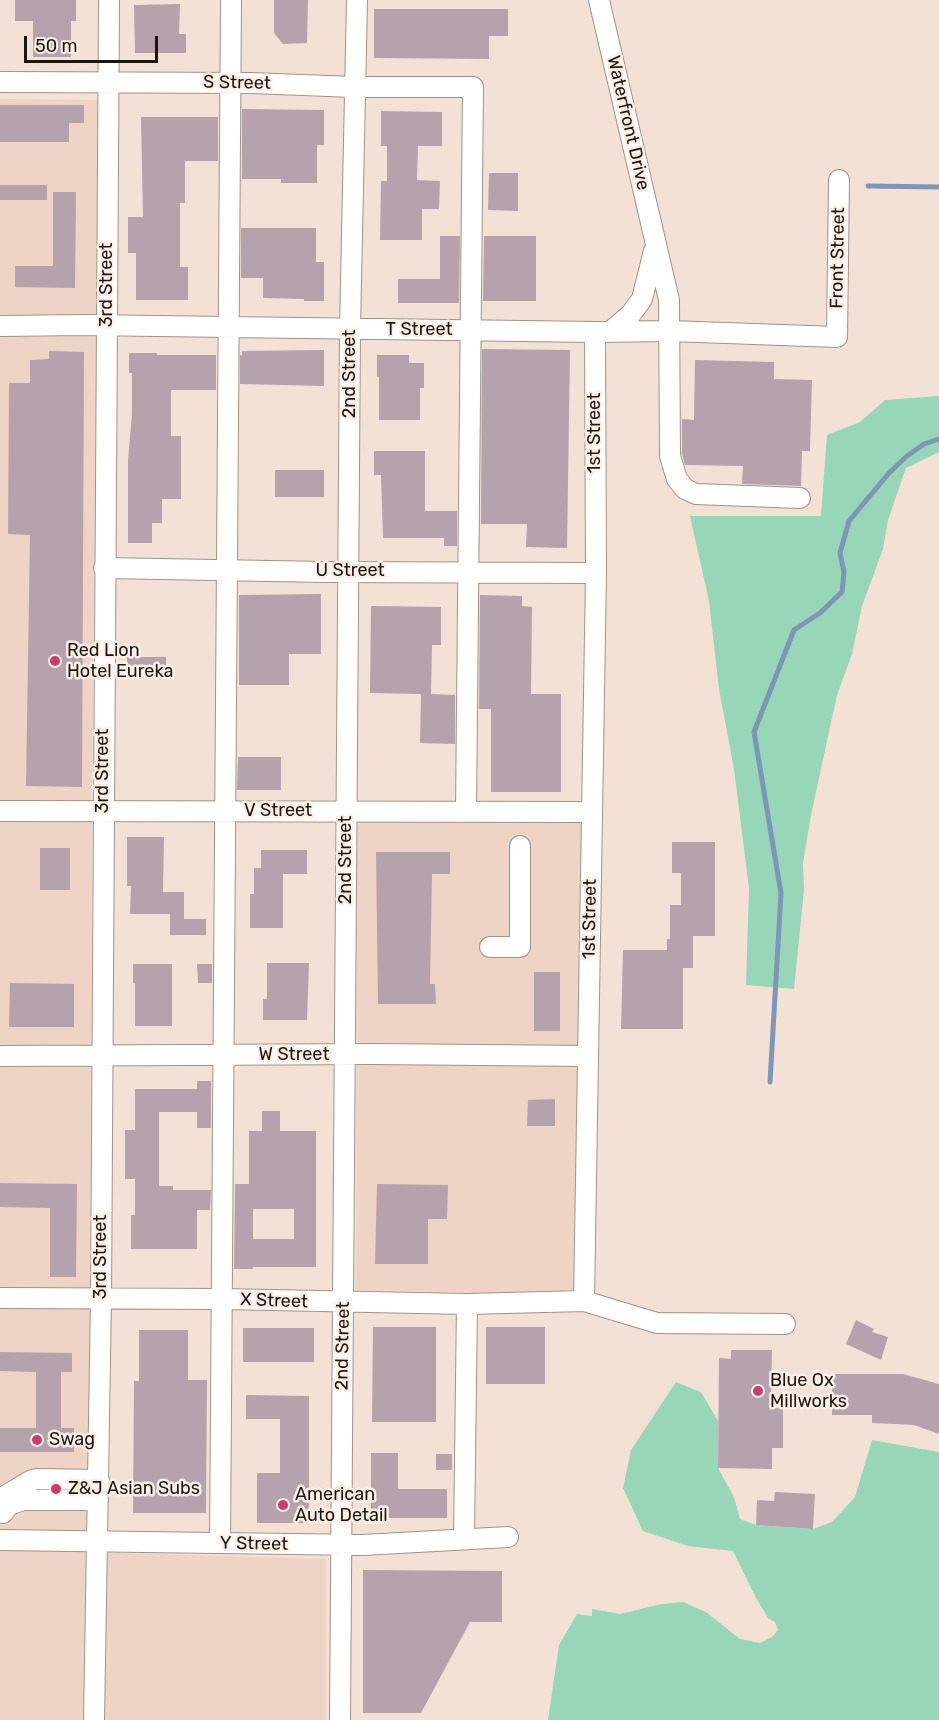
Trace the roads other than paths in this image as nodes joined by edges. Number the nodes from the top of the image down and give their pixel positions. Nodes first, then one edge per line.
1 (109, 0) edge
2 (231, 0) edge
3 (357, 0) edge
4 (599, 0) edge
5 (0, 82) edge
6 (108, 82) junction
7 (229, 83) junction
8 (354, 87) junction
9 (840, 180) dead end
10 (656, 245) junction
11 (0, 326) edge
12 (107, 326) junction
13 (229, 328) junction
14 (350, 329) junction
15 (472, 330) junction
16 (602, 332) junction
17 (670, 332) junction
18 (837, 337) joint
19 (800, 498) dead end
20 (105, 568) junction
21 (228, 569) junction
22 (469, 571) junction
23 (349, 572) junction
24 (596, 573) junction
25 (0, 811) edge
26 (226, 811) junction
27 (346, 811) junction
28 (466, 811) junction
29 (103, 812) junction
30 (592, 812) junction
31 (519, 846) dead end
32 (490, 947) dead end
33 (102, 1055) junction
34 (224, 1055) junction
35 (346, 1055) junction
36 (0, 1056) edge
37 (588, 1056) junction
38 (0, 1298) edge
39 (223, 1299) junction
40 (101, 1300) junction
41 (584, 1301) junction
42 (343, 1302) junction
43 (467, 1304) junction
44 (785, 1324) dead end
45 (99, 1480) junction
46 (98, 1500) junction
47 (2, 1506) edge
48 (508, 1537) dead end
49 (464, 1538) junction
50 (0, 1540) edge
51 (98, 1541) junction
52 (220, 1543) junction
53 (341, 1545) junction
54 (94, 1720) edge
55 (340, 1720) edge

1 - 6 street, 3rd Street
2 - 7 street
3 - 8 street, 2nd Street
4 - 10 street, Waterfront Drive
5 - 6 street, S Street
6 - 7 street, S Street
6 - 12 street, 3rd Street
7 - 8 street, S Street
7 - 13 street
8 - 14 street, 2nd Street
8 - 15 street, S Street
9 - 18 street, Front Street
10 - 16 street, Waterfront Drive
10 - 17 street, Waterfront Drive
11 - 12 street, T Street
12 - 13 street, T Street
12 - 20 street, 3rd Street
13 - 14 street, T Street
13 - 21 street
14 - 15 street, T Street
14 - 23 street, 2nd Street
15 - 16 street, T Street
15 - 22 street
16 - 17 street, T Street
16 - 24 street, 1st Street
17 - 18 street, T Street
17 - 19 street, Waterfront Drive
20 - 21 street, U Street
20 - 29 street, 3rd Street
21 - 23 street, U Street
21 - 26 street
22 - 23 street, U Street
22 - 24 street, U Street
22 - 28 street
23 - 27 street, 2nd Street
24 - 30 street, 1st Street
25 - 29 street, V Street
26 - 27 street, V Street
26 - 29 street, V Street
26 - 34 street
27 - 28 street, V Street
27 - 35 street, 2nd Street
28 - 30 street, V Street
29 - 33 street, 3rd Street
30 - 37 street, 1st Street
31 - 32 street
33 - 34 street, W Street
33 - 36 street, W Street
33 - 40 street, 3rd Street
34 - 35 street, W Street
34 - 39 street
35 - 37 street, W Street
35 - 42 street, 2nd Street
37 - 41 street, 1st Street
38 - 40 street, X Street
39 - 40 street, X Street
39 - 42 street, X Street
39 - 52 street
40 - 45 street, 3rd Street
41 - 43 street, X Street
41 - 44 street
42 - 43 street, X Street
42 - 53 street, 2nd Street
43 - 49 street
45 - 46 street, 3rd Street
45 - 47 street
46 - 47 street
46 - 51 street, 3rd Street
48 - 49 street, Y Street
49 - 53 street, Y Street
50 - 51 street, Y Street
51 - 52 street, Y Street
51 - 54 street, 3rd Street
52 - 53 street, Y Street
53 - 55 street, 2nd Street

